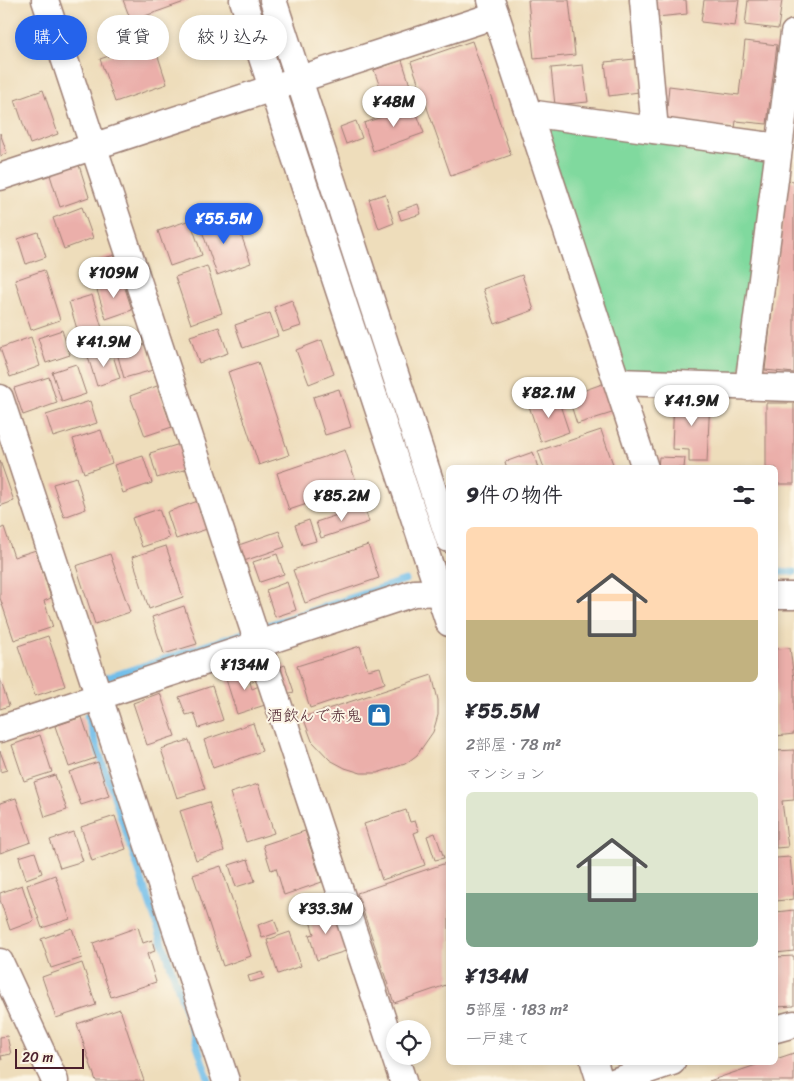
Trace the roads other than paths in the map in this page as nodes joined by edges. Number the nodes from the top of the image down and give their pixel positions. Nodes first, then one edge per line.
1 (46, 0) edge
2 (243, 0) edge
3 (273, 0) edge
4 (643, 0) edge
5 (494, 8) edge
6 (794, 32) edge
7 (299, 80) junction
8 (273, 88) junction
9 (528, 113) junction
10 (654, 130) junction
11 (93, 147) junction
12 (779, 148) junction
13 (0, 177) edge
14 (617, 382) junction
15 (748, 387) junction
16 (794, 388) edge
17 (0, 398) edge
18 (644, 465) edge
19 (446, 531) edge
20 (444, 592) edge
21 (778, 596) edge
22 (794, 596) edge
23 (446, 604) edge
24 (257, 635) junction
25 (98, 697) junction
26 (0, 729) edge
27 (3, 980) edge
28 (794, 1024) edge
29 (778, 1028) edge
30 (595, 1065) edge
31 (661, 1065) edge
32 (624, 1075) edge
33 (55, 1081) edge
34 (226, 1081) edge
35 (403, 1081) edge
36 (600, 1081) edge

1 - 11 street
2 - 8 street
3 - 7 street
4 - 10 street
5 - 7 street
5 - 9 street
6 - 12 street
7 - 8 street
7 - 19 street
8 - 11 street
8 - 20 street
9 - 10 street
9 - 14 street
10 - 12 street
11 - 13 street
11 - 24 street
12 - 15 street
14 - 15 street
14 - 18 street
15 - 16 street
17 - 25 street
20 - 23 street
20 - 24 street
21 - 22 street
24 - 25 street
24 - 35 street
25 - 26 street
25 - 34 street
27 - 33 street
28 - 29 street
30 - 36 street
31 - 32 street

